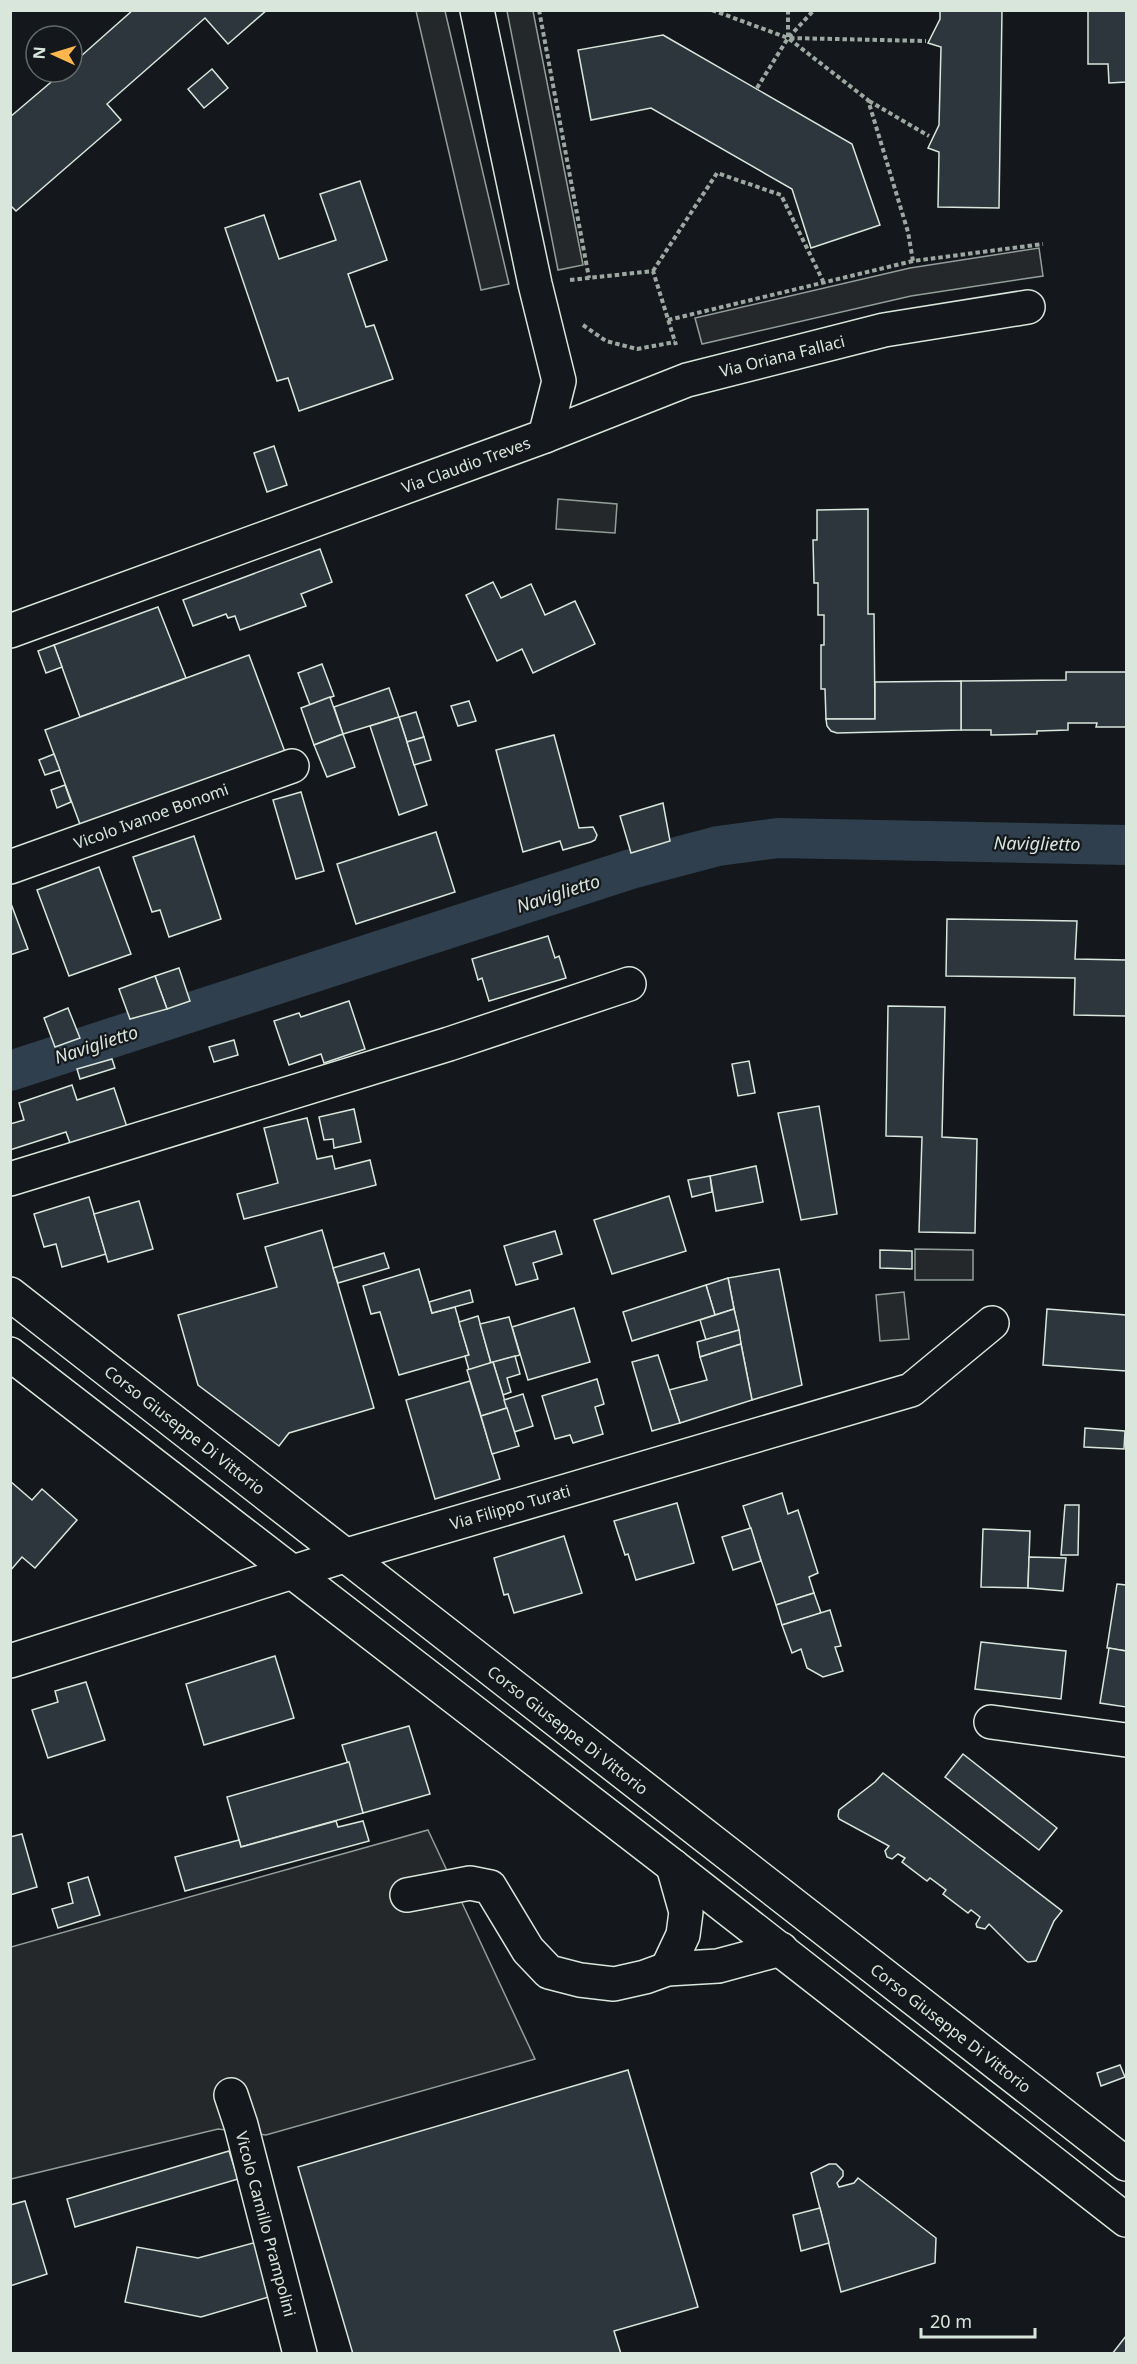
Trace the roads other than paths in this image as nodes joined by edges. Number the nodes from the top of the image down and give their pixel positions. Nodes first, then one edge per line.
1 (477, 10) edge
2 (1028, 307) dead end
3 (545, 436) junction
4 (10, 631) edge
5 (292, 766) dead end
6 (10, 867) edge
7 (629, 984) dead end
8 (10, 1179) edge
9 (10, 1294) edge
10 (992, 1323) dead end
11 (10, 1354) edge
12 (347, 1555) junction
13 (293, 1573) junction
14 (10, 1661) edge
15 (992, 1722) dead end
16 (1126, 1740) edge
17 (673, 1866) junction
18 (407, 1895) dead end
19 (781, 1949) junction
20 (667, 1969) junction
21 (231, 2095) dead end
22 (1126, 2164) edge
23 (1126, 2220) edge
24 (300, 2354) edge

1 - 3 street, Via Claudio Treves
2 - 3 street, Via Oriana Fallaci
3 - 4 street, Via Claudio Treves
5 - 6 street, Vicolo Ivanoe Bonomi
7 - 8 street
9 - 12 street, Corso Giuseppe Di Vittorio
10 - 12 street, Via Filippo Turati
11 - 13 street
12 - 13 street, Via Filippo Turati
12 - 22 street, Corso Giuseppe Di Vittorio
13 - 14 street, Via Filippo Turati
13 - 17 street
15 - 16 street
17 - 19 street
17 - 20 street
18 - 20 street
19 - 20 street
19 - 23 street
21 - 24 street, Vicolo Camillo Prampolini

